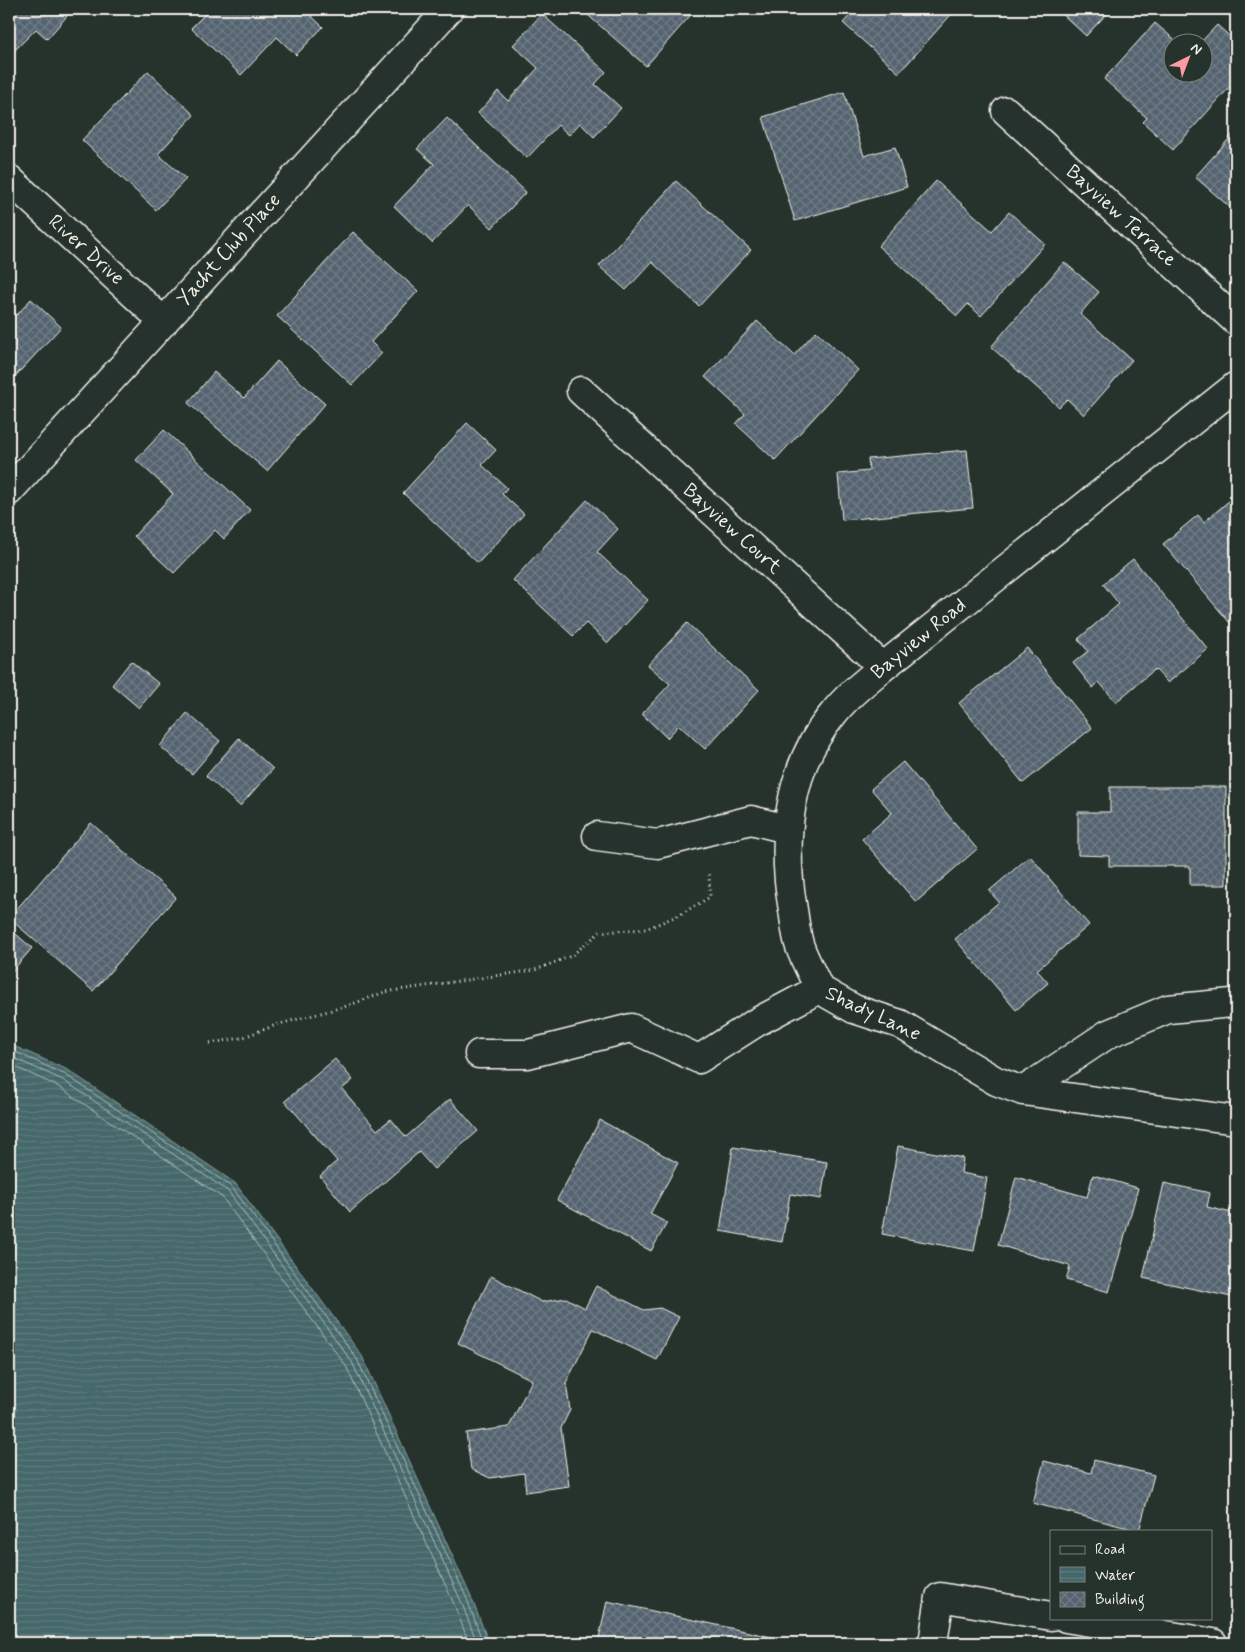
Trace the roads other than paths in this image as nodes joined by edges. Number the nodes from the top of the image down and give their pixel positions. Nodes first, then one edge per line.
1 (449, 9) edge
2 (1006, 111) dead end
3 (9, 179) edge
4 (164, 322) junction
5 (1236, 322) edge
6 (1236, 386) edge
7 (580, 391) dead end
8 (9, 491) edge
9 (883, 667) junction
10 (787, 829) junction
11 (597, 836) dead end
12 (819, 989) junction
13 (1236, 1005) edge
14 (479, 1054) dead end
15 (1023, 1091) junction
16 (1236, 1120) edge
17 (1050, 1616) edge
18 (1078, 1620) edge
19 (933, 1643) edge
20 (1214, 1643) edge

1 - 4 street, Yacht Club Place
2 - 5 street, Bayview Terrace
3 - 4 street, River Drive
4 - 8 street, Yacht Club Place
6 - 9 street, Bayview Road
7 - 9 street, Bayview Court
9 - 10 street, Bayview Road
10 - 11 street
10 - 12 street, Bayview Road
12 - 14 street, Shady Lane
12 - 15 street, Shady Lane
13 - 15 street
15 - 16 street, Shady Lane
17 - 19 street
18 - 20 street

